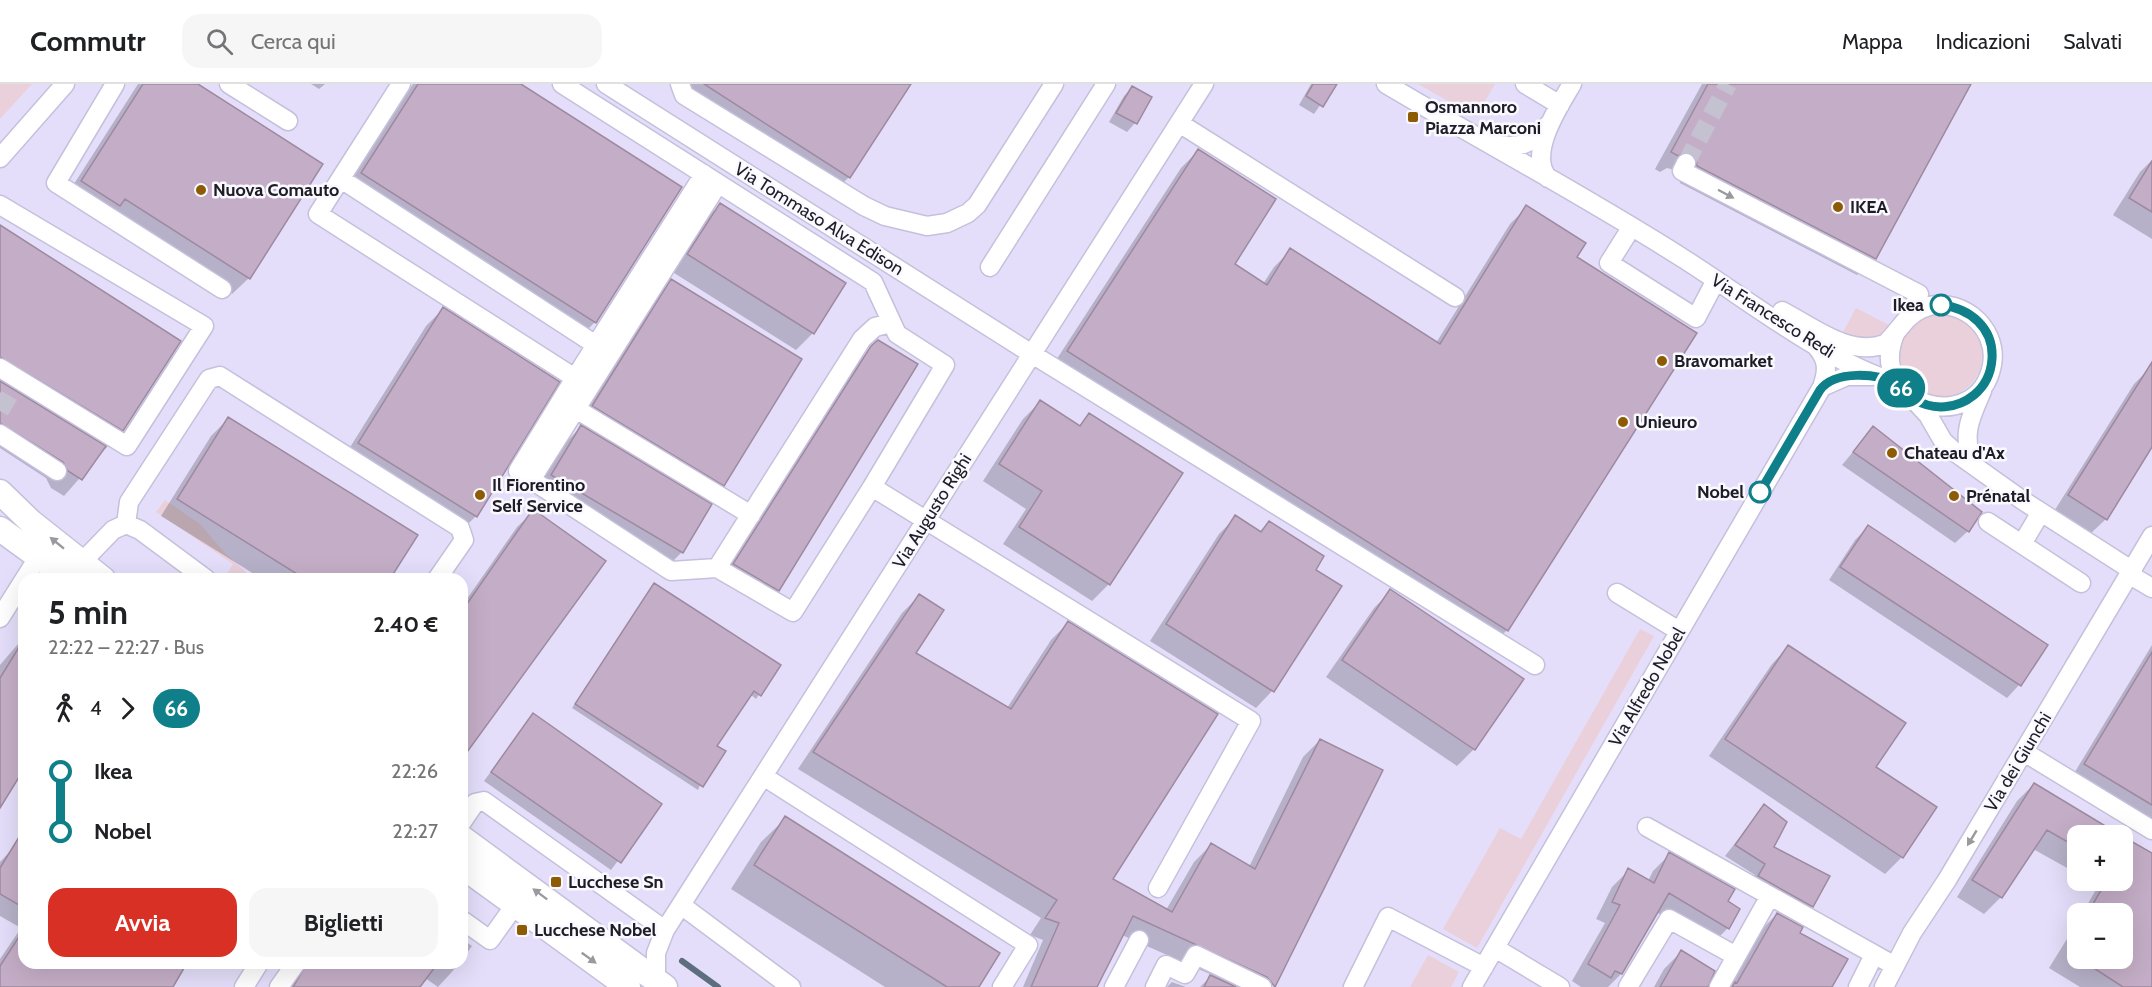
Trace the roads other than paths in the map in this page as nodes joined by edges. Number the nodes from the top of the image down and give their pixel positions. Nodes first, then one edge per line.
1 (65, 84) edge
2 (115, 84) edge
3 (229, 84) edge
4 (401, 84) edge
5 (562, 84) edge
6 (606, 84) edge
7 (680, 84) edge
8 (1054, 84) edge
9 (1106, 84) edge
10 (1204, 84) edge
11 (1386, 84) edge
12 (1525, 84) edge
13 (1572, 84) edge
14 (1560, 105) junction
15 (288, 121) dead end
16 (1551, 122) junction
17 (1179, 123) junction
18 (1486, 142) junction
19 (0, 158) edge
20 (1686, 163) dead end
21 (1548, 178) junction
22 (341, 179) junction
23 (711, 179) junction
24 (0, 205) edge
25 (1631, 228) junction
26 (1682, 258) junction
27 (990, 267) dead end
28 (1716, 280) junction
29 (222, 290) dead end
30 (1455, 297) dead end
31 (1910, 316) junction
32 (891, 323) junction
33 (1895, 334) junction
34 (1813, 343) junction
35 (596, 345) junction
36 (1032, 354) junction
37 (0, 368) edge
38 (1874, 376) junction
39 (1988, 377) junction
40 (575, 378) junction
41 (1899, 384) junction
42 (1822, 387) junction
43 (1913, 399) junction
44 (576, 410) junction
45 (0, 434) edge
46 (1973, 462) junction
47 (57, 471) dead end
48 (531, 480) junction
49 (872, 487) junction
50 (0, 492) edge
51 (2042, 512) junction
52 (751, 515) junction
53 (926, 520) junction
54 (1988, 522) dead end
55 (126, 524) junction
56 (0, 529) edge
57 (2152, 536) edge
58 (2022, 544) junction
59 (39, 556) junction
60 (717, 568) junction
61 (75, 571) edge
62 (27, 573) edge
63 (198, 573) edge
64 (441, 573) edge
65 (2132, 573) junction
66 (2081, 583) dead end
67 (18, 587) edge
68 (2152, 588) edge
69 (1617, 593) dead end
70 (2, 610) edge
71 (1679, 631) junction
72 (1535, 665) dead end
73 (2024, 752) junction
74 (763, 776) junction
75 (468, 813) edge
76 (1647, 826) dead end
77 (2152, 830) edge
78 (468, 842) edge
79 (468, 870) edge
80 (1158, 888) dead end
81 (1770, 896) junction
82 (515, 904) junction
83 (681, 904) junction
84 (468, 924) edge
85 (663, 934) junction
86 (1138, 940) dead end
87 (1495, 948) junction
88 (620, 955) junction
89 (1874, 955) junction
90 (1736, 957) junction
91 (1895, 966) junction
92 (1484, 967) junction
93 (255, 969) edge
94 (292, 969) edge
95 (661, 984) edge
96 (244, 987) edge
97 (279, 987) edge
98 (628, 987) edge
99 (791, 987) edge
100 (1002, 987) edge
101 (1114, 987) edge
102 (1155, 987) edge
103 (1262, 987) edge
104 (1353, 987) edge
105 (1472, 987) edge
106 (1560, 987) edge
107 (1628, 987) edge
108 (1719, 987) edge
109 (1858, 987) edge
110 (1884, 987) edge

1 - 19 street
2 - 29 street
3 - 15 street
4 - 22 street
5 - 23 street
6 - 36 street, Via Tommaso Alva Edison
7 - 8 street
9 - 27 street
10 - 17 street, Via Augusto Righi
11 - 18 street, Via Francesco Redi
12 - 14 street
13 - 14 street
14 - 16 street
16 - 18 street
16 - 21 street
17 - 30 street
17 - 36 street, Via Augusto Righi
18 - 21 street, Via Francesco Redi
20 -> 31 street
21 - 25 street, Via Francesco Redi
22 - 35 street
22 - 40 street
23 - 32 street
23 - 35 street
23 - 44 street
24 - 37 street
25 - 26 street, Via Francesco Redi
25 - 28 street
26 - 28 street, Via Francesco Redi
26 - 33 street, Via Francesco Redi
28 - 34 street, Via Francesco Redi
31 - 33 street, Via Francesco Redi
31 - 39 street, Via Francesco Redi
32 - 49 street
32 - 52 street
33 - 41 street, Via Francesco Redi
34 - 38 street, Via Francesco Redi
34 - 42 street, Via Alfredo Nobel
35 - 40 street
36 - 53 street, Via Augusto Righi
36 - 72 street, Via Tommaso Alva Edison
38 - 41 street, Via Francesco Redi
38 - 42 street
39 - 43 street
39 - 46 street, Via Francesco Redi
40 - 48 street
41 - 43 street, Via Francesco Redi
42 - 71 street, Via Alfredo Nobel
43 - 46 street, Via Francesco Redi
44 - 48 street
44 - 52 street
45 - 47 street
46 - 51 street, Via Francesco Redi
48 - 60 street
49 - 53 street
49 - 60 street
61 -> 50 main road
51 - 58 street
51 - 65 street, Via Francesco Redi
52 - 60 street
53 - 74 street, Via Augusto Righi
53 - 80 street
54 - 58 street
55 - 61 street
55 - 63 street
55 - 64 street
56 - 59 main road
57 - 65 street, Via dei Giunchi
58 - 66 street
59 - 61 main road
59 - 62 street
65 - 68 street, Via Francesco Redi
65 - 73 street, Via dei Giunchi
67 - 70 street
69 - 71 street
71 - 87 street, Via Alfredo Nobel
73 - 77 street
73 -> 91 street, Via dei Giunchi
74 - 83 street, Via Augusto Righi
74 - 100 street
75 - 85 street
76 - 81 street
88 -> 78 main road
79 - 82 main road
81 - 89 street
81 - 90 street
82 - 84 street
82 -> 98 main road
83 - 85 street, Via Augusto Righi
83 - 99 street
85 - 88 street
85 - 95 street, Via Augusto Righi
86 - 101 street
87 - 92 street, Via Alfredo Nobel
87 - 106 street
88 - 95 main road
89 - 91 street
89 - 109 street
90 - 107 street
90 - 108 street
91 - 110 street, Via dei Giunchi
92 - 104 street
92 - 105 street, Via Alfredo Nobel
93 - 96 street
94 - 97 street
102 - 103 street

